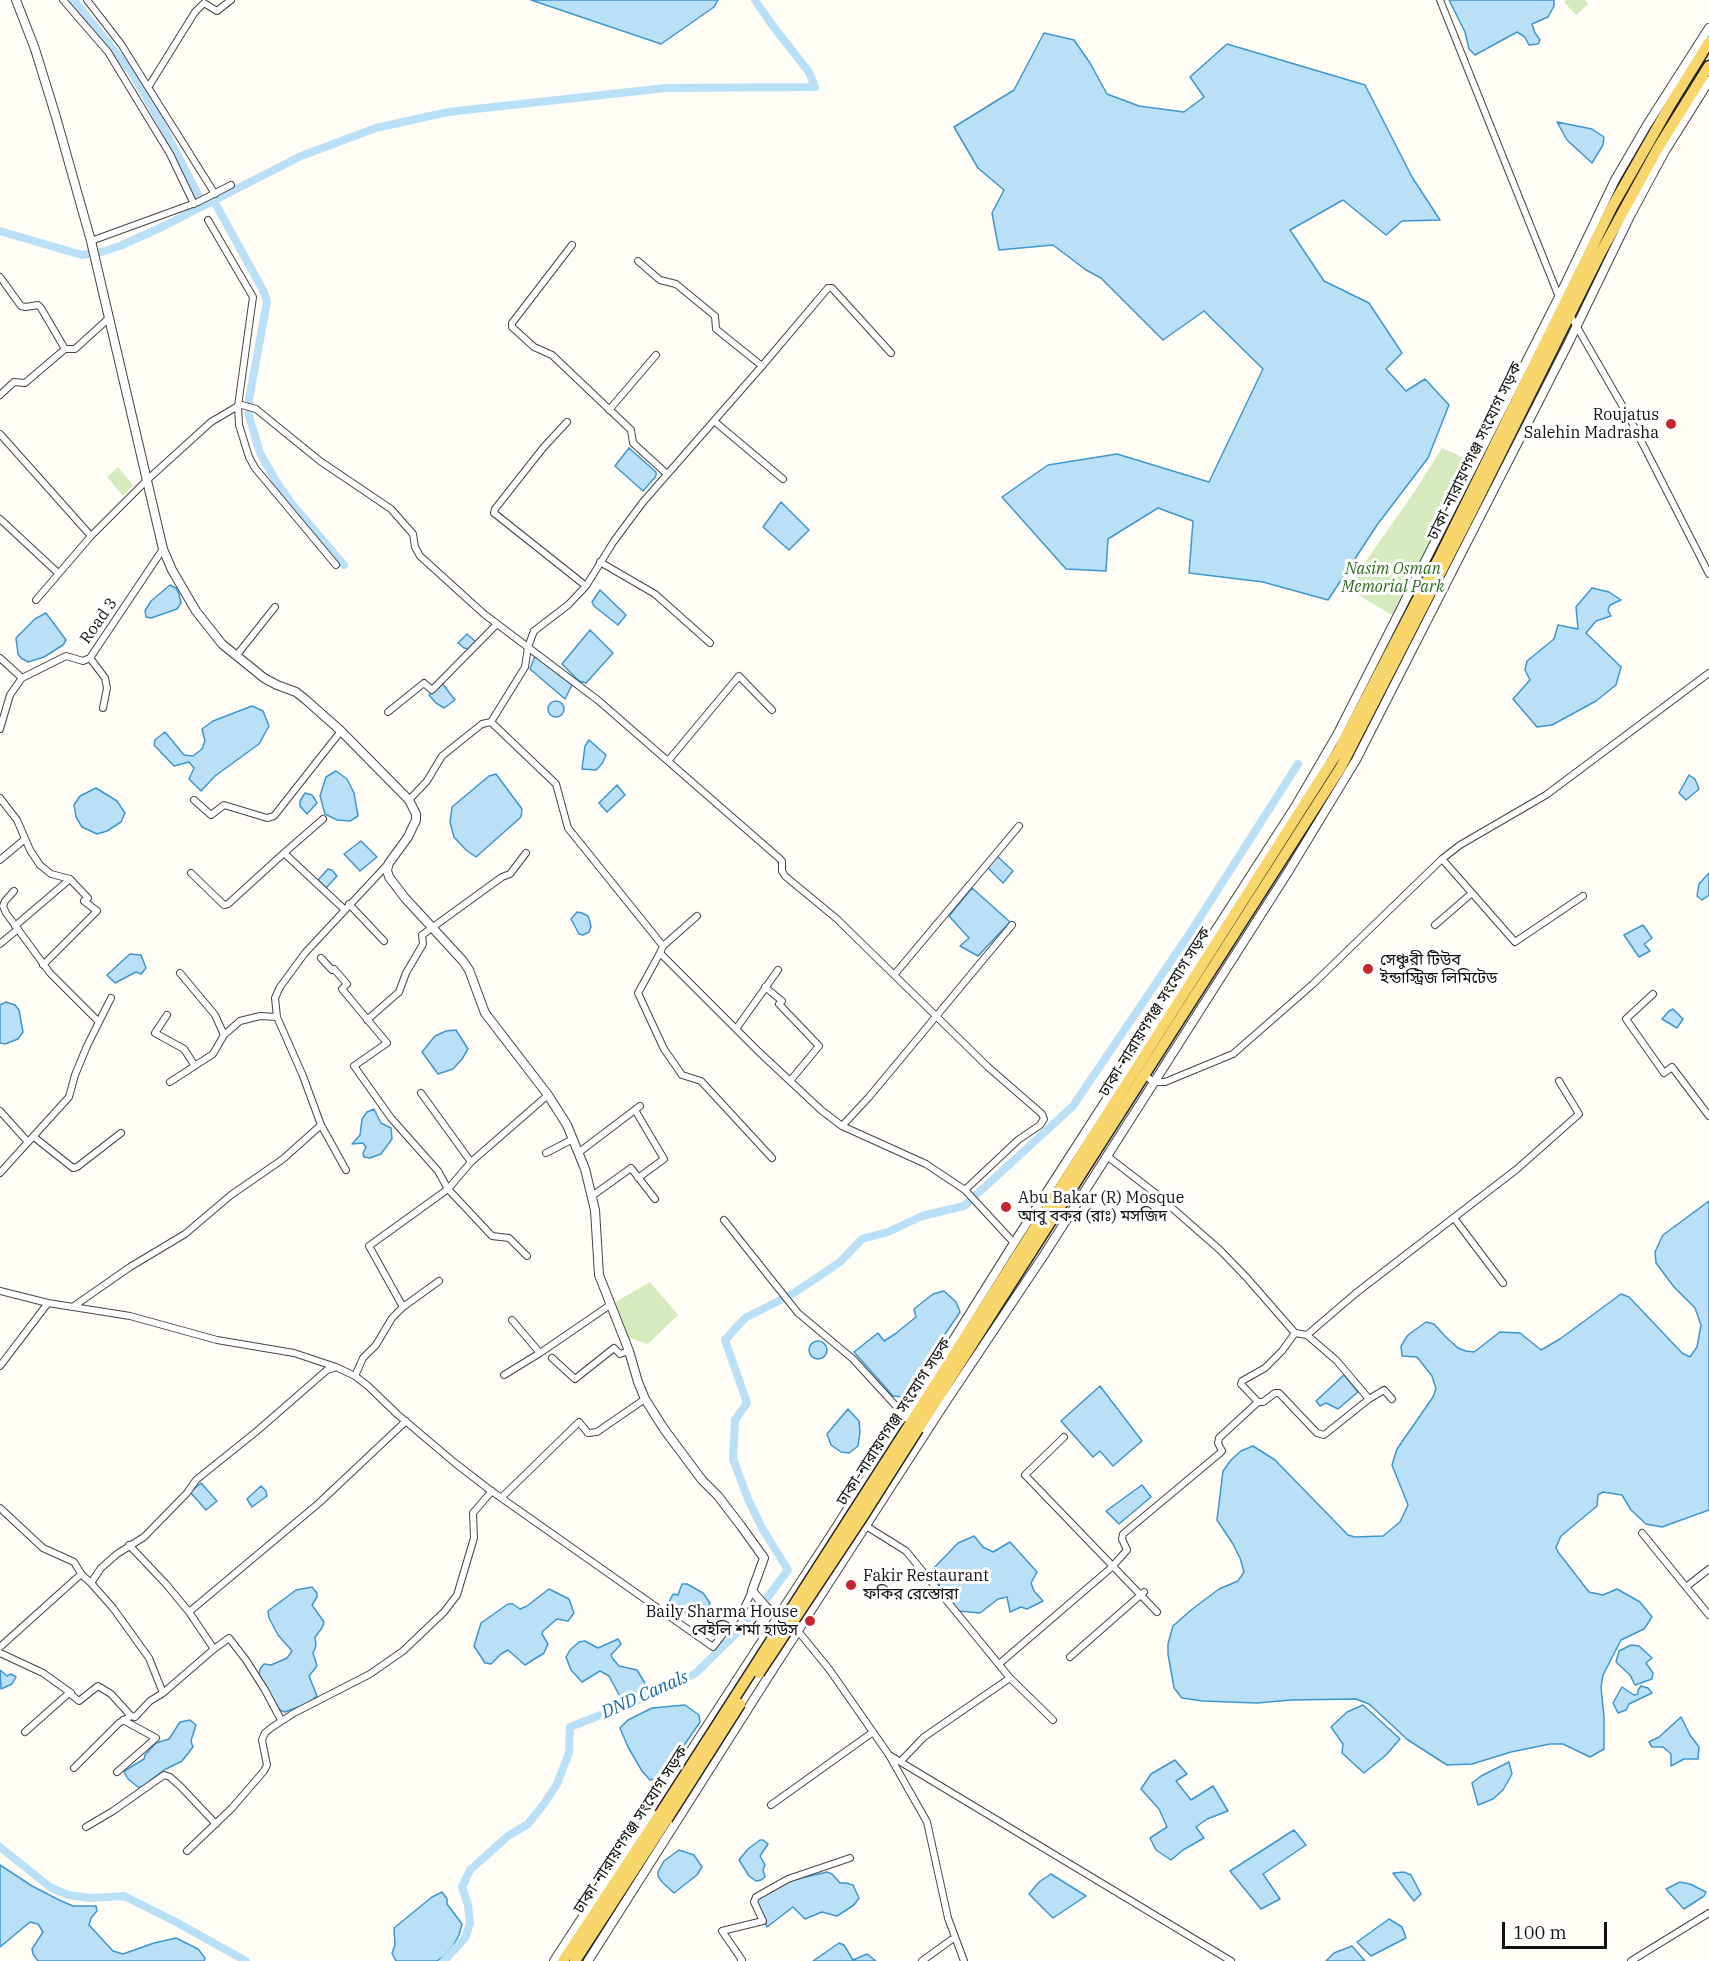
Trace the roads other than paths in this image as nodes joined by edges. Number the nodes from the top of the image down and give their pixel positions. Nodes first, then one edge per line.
1 (16, 0) edge
2 (63, 0) edge
3 (87, 0) edge
4 (231, 0) edge
5 (1440, 0) edge
6 (1709, 28) edge
7 (1709, 42) edge
8 (1709, 66) edge
9 (1709, 81) edge
10 (149, 86) junction
11 (231, 185) dead end
12 (213, 195) junction
13 (196, 203) junction
14 (208, 220) dead end
15 (92, 244) junction
16 (572, 245) dead end
17 (638, 261) dead end
18 (0, 277) edge
19 (1562, 300) junction
20 (1570, 315) junction
21 (108, 320) junction
22 (1577, 326) junction
23 (64, 349) junction
24 (891, 353) dead end
25 (656, 355) dead end
26 (762, 366) junction
27 (0, 394) edge
28 (240, 406) junction
29 (609, 410) junction
30 (714, 421) junction
31 (567, 422) dead end
32 (0, 434) edge
33 (667, 474) junction
34 (783, 479) dead end
35 (147, 480) junction
36 (0, 519) edge
37 (91, 536) junction
38 (163, 549) junction
39 (600, 562) junction
40 (336, 565) dead end
41 (58, 573) junction
42 (1709, 574) edge
43 (586, 586) junction
44 (36, 600) dead end
45 (275, 607) dead end
46 (497, 624) junction
47 (710, 643) dead end
48 (528, 647) junction
49 (236, 657) junction
50 (0, 658) edge
51 (90, 658) junction
52 (1709, 673) edge
53 (22, 678) junction
54 (103, 708) dead end
55 (772, 710) dead end
56 (388, 712) dead end
57 (492, 722) junction
58 (0, 729) edge
59 (341, 731) junction
60 (668, 760) junction
61 (0, 798) edge
62 (194, 800) dead end
63 (410, 800) junction
64 (323, 819) dead end
65 (1019, 826) dead end
66 (25, 839) junction
67 (526, 853) dead end
68 (284, 854) junction
69 (1442, 859) junction
70 (0, 860) edge
71 (389, 863) junction
72 (191, 873) dead end
73 (70, 879) junction
74 (14, 891) dead end
75 (1472, 893) junction
76 (1583, 896) dead end
77 (346, 906) junction
78 (697, 916) dead end
79 (1012, 925) dead end
80 (1435, 925) dead end
81 (16, 927) junction
82 (431, 927) junction
83 (384, 941) dead end
84 (0, 944) edge
85 (663, 946) junction
86 (660, 953) junction
87 (321, 958) dead end
88 (43, 965) junction
89 (778, 970) dead end
90 (180, 973) dead end
91 (894, 975) junction
92 (765, 987) junction
93 (1653, 994) dead end
94 (111, 998) dead end
95 (167, 1016) dead end
96 (937, 1016) junction
97 (277, 1017) junction
98 (368, 1020) junction
99 (98, 1022) junction
100 (736, 1029) junction
101 (224, 1035) junction
102 (195, 1066) junction
103 (1144, 1075) junction
104 (790, 1081) junction
105 (1559, 1081) dead end
106 (170, 1082) dead end
107 (1154, 1082) junction
108 (421, 1093) dead end
109 (549, 1095) junction
110 (0, 1111) edge
111 (1709, 1116) edge
112 (321, 1125) junction
113 (842, 1126) junction
114 (121, 1133) dead end
115 (31, 1139) junction
116 (573, 1139) junction
117 (546, 1153) dead end
118 (579, 1153) junction
119 (1107, 1156) junction
120 (772, 1158) dead end
121 (471, 1162) junction
122 (346, 1170) dead end
123 (0, 1173) edge
124 (638, 1178) junction
125 (448, 1189) junction
126 (965, 1190) junction
127 (592, 1196) junction
128 (655, 1199) dead end
129 (1454, 1218) junction
130 (724, 1220) dead end
131 (1014, 1243) junction
132 (528, 1256) dead end
133 (439, 1281) dead end
134 (1503, 1283) dead end
135 (0, 1291) edge
136 (48, 1303) junction
137 (610, 1305) junction
138 (74, 1306) junction
139 (403, 1307) junction
140 (512, 1320) dead end
141 (1295, 1334) junction
142 (1307, 1335) junction
143 (629, 1351) junction
144 (540, 1353) junction
145 (552, 1358) dead end
146 (0, 1366) edge
147 (336, 1367) junction
148 (504, 1375) dead end
149 (355, 1376) junction
150 (932, 1398) junction
151 (645, 1399) junction
152 (1369, 1399) junction
153 (1392, 1399) dead end
154 (1258, 1402) junction
155 (406, 1421) junction
156 (911, 1423) junction
157 (1064, 1437) dead end
158 (492, 1491) junction
159 (501, 1498) junction
160 (0, 1508) edge
161 (866, 1526) junction
162 (1642, 1533) dead end
163 (129, 1545) junction
164 (1112, 1567) junction
165 (1709, 1569) edge
166 (82, 1575) junction
167 (91, 1583) junction
168 (1686, 1587) junction
169 (754, 1594) junction
170 (1143, 1594) junction
171 (189, 1612) junction
172 (1157, 1612) dead end
173 (1709, 1615) edge
174 (777, 1617) junction
175 (798, 1631) junction
176 (0, 1647) edge
177 (214, 1649) junction
178 (0, 1653) edge
179 (1070, 1657) dead end
180 (999, 1664) junction
181 (1010, 1678) junction
182 (70, 1693) junction
183 (163, 1693) junction
184 (131, 1716) junction
185 (123, 1720) junction
186 (281, 1720) junction
187 (1053, 1720) dead end
188 (25, 1732) dead end
189 (873, 1732) junction
190 (889, 1755) junction
191 (901, 1761) junction
192 (74, 1768) dead end
193 (117, 1772) dead end
194 (771, 1805) dead end
195 (216, 1824) junction
196 (86, 1827) dead end
197 (647, 1843) junction
198 (187, 1851) dead end
199 (850, 1858) dead end
200 (1709, 1913) edge
201 (951, 1940) dead end
202 (554, 1961) edge
203 (564, 1961) edge
204 (575, 1961) edge
205 (588, 1961) edge
206 (741, 1961) edge
207 (922, 1961) edge
208 (964, 1961) edge
209 (1231, 1961) edge
210 (1631, 1961) edge

1 - 15 street
2 - 13 street
3 - 10 street
4 - 10 street
5 - 19 street
6 - 19 street
7 - 19 main road, ঢাকা-নারায়ণগঞ্জ সংযোগ সড়ক
8 - 20 main road, ঢাকা-নারায়ণগঞ্জ সংযোগ সড়ক
9 - 22 street
10 - 12 street
11 - 12 street
12 - 13 street
13 - 15 street
14 - 28 street
15 - 21 street
16 - 29 street
17 - 26 street
18 - 23 street
19 - 131 street
19 - 150 main road, ঢাকা-নারায়ণগঞ্জ সংযোগ সড়ক
20 - 22 street
20 - 103 main road, ঢাকা-নারায়ণগঞ্জ সংযোগ সড়ক
21 - 23 street
21 - 35 street
22 - 42 street
22 - 107 street
23 - 27 street
24 - 26 street
25 - 29 street
26 - 30 street
28 - 35 street
28 - 40 street
28 - 46 street
29 - 33 street
30 - 33 street
30 - 34 street
31 - 43 street
32 - 37 street
33 - 39 street
35 - 37 street
35 - 38 street
36 - 41 street
37 - 41 street
38 - 49 street
38 - 51 street, Road 3
39 - 43 street
39 - 47 street
41 - 44 street
43 - 48 street
45 - 49 street
46 - 48 street
46 - 56 street
48 - 57 street
48 - 60 street
49 - 59 street
50 - 53 street
51 - 53 street, Road 3
51 - 54 street
52 - 69 street
53 - 58 street
55 - 60 street
57 - 63 street
57 - 85 street
59 - 62 street
59 - 63 street
60 - 91 street
61 - 66 street
63 - 71 street
64 - 68 street
65 - 91 street
66 - 70 street
66 - 73 street
67 - 82 street
68 - 72 street
68 - 77 street
69 - 75 street
69 - 107 street
71 - 77 street
71 - 82 street
73 - 81 street
73 - 88 street
74 - 81 street
75 - 76 street
75 - 80 street
77 - 83 street
77 - 97 street
78 - 85 street
79 - 96 street
81 - 84 street
81 - 88 street
82 - 98 street
82 - 109 street
85 - 86 street
86 - 100 street
86 - 120 street
87 - 98 street
88 - 99 street
89 - 92 street
90 - 101 street
91 - 96 street
92 - 100 street
92 - 104 street
93 - 111 street
94 - 99 street
95 - 102 street
96 - 113 street
96 - 126 street
97 - 101 street
97 - 112 street
98 - 125 street
99 - 115 street
100 - 104 street
101 - 102 street
102 - 106 street
103 - 107 street
103 - 150 main road, ঢাকা-নারায়ণগঞ্জ সংযোগ সড়ক
104 - 113 street
105 - 129 street
107 - 119 street
108 - 121 street
109 - 116 street
109 - 121 street
110 - 115 street
112 - 122 street
112 - 138 street
113 - 126 street
114 - 115 street
115 - 123 street
116 - 117 street
116 - 118 street
118 - 124 street
118 - 127 street
119 - 141 street
119 - 150 street
121 - 125 street
124 - 127 street
124 - 128 street
125 - 132 street
125 - 139 street
126 - 131 street
127 - 137 street
129 - 134 street
129 - 142 street
130 - 156 street
131 - 150 street
133 - 139 street
135 - 136 street
136 - 138 street
136 - 146 street
137 - 143 street
137 - 144 street
138 - 147 street
139 - 149 street
140 - 144 street
141 - 142 street
141 - 154 street
142 - 152 street
143 - 145 street
143 - 151 street
144 - 148 street
147 - 149 street
147 - 163 street
149 - 155 street
150 - 156 main road, ঢাকা-নারায়ণগঞ্জ সংযোগ সড়ক
150 - 161 street
151 - 159 street
151 - 169 street
152 - 153 street
152 - 154 street
154 - 164 street
155 - 158 street
155 - 171 street
156 - 174 street
156 - 197 main road, ঢাকা-নারায়ণগঞ্জ সংযোগ সড়ক, bridge
157 - 164 street
158 - 159 street
158 - 186 street
159 - 169 street
160 - 166 street
161 - 175 street
161 - 180 street
162 - 168 street
163 - 167 street
163 - 171 street
164 - 170 street
164 - 180 street
165 - 168 street
166 - 167 street
166 - 176 street
167 - 183 street
168 - 173 street
169 - 174 street
170 - 172 street
170 - 179 street
171 - 177 street
174 - 175 street
174 - 197 street
175 - 189 street
175 - 197 street
177 - 183 street
177 - 186 street
178 - 182 street
180 - 181 street
181 - 187 street
181 - 191 street
182 - 184 street
182 - 188 street
183 - 184 street
184 - 185 street
185 - 192 street
185 - 193 street
186 - 195 street
189 - 190 street
189 - 194 street
190 - 191 street
190 - 208 street
191 - 209 street
195 - 196 street
195 - 198 street
197 - 202 street
197 - 203 main road, ঢাকা-নারায়ণগঞ্জ সংযোগ সড়ক
197 - 204 main road, ঢাকা-নারায়ণগঞ্জ সংযোগ সড়ক
197 - 205 street
199 - 206 street
200 - 210 street
201 - 207 street

